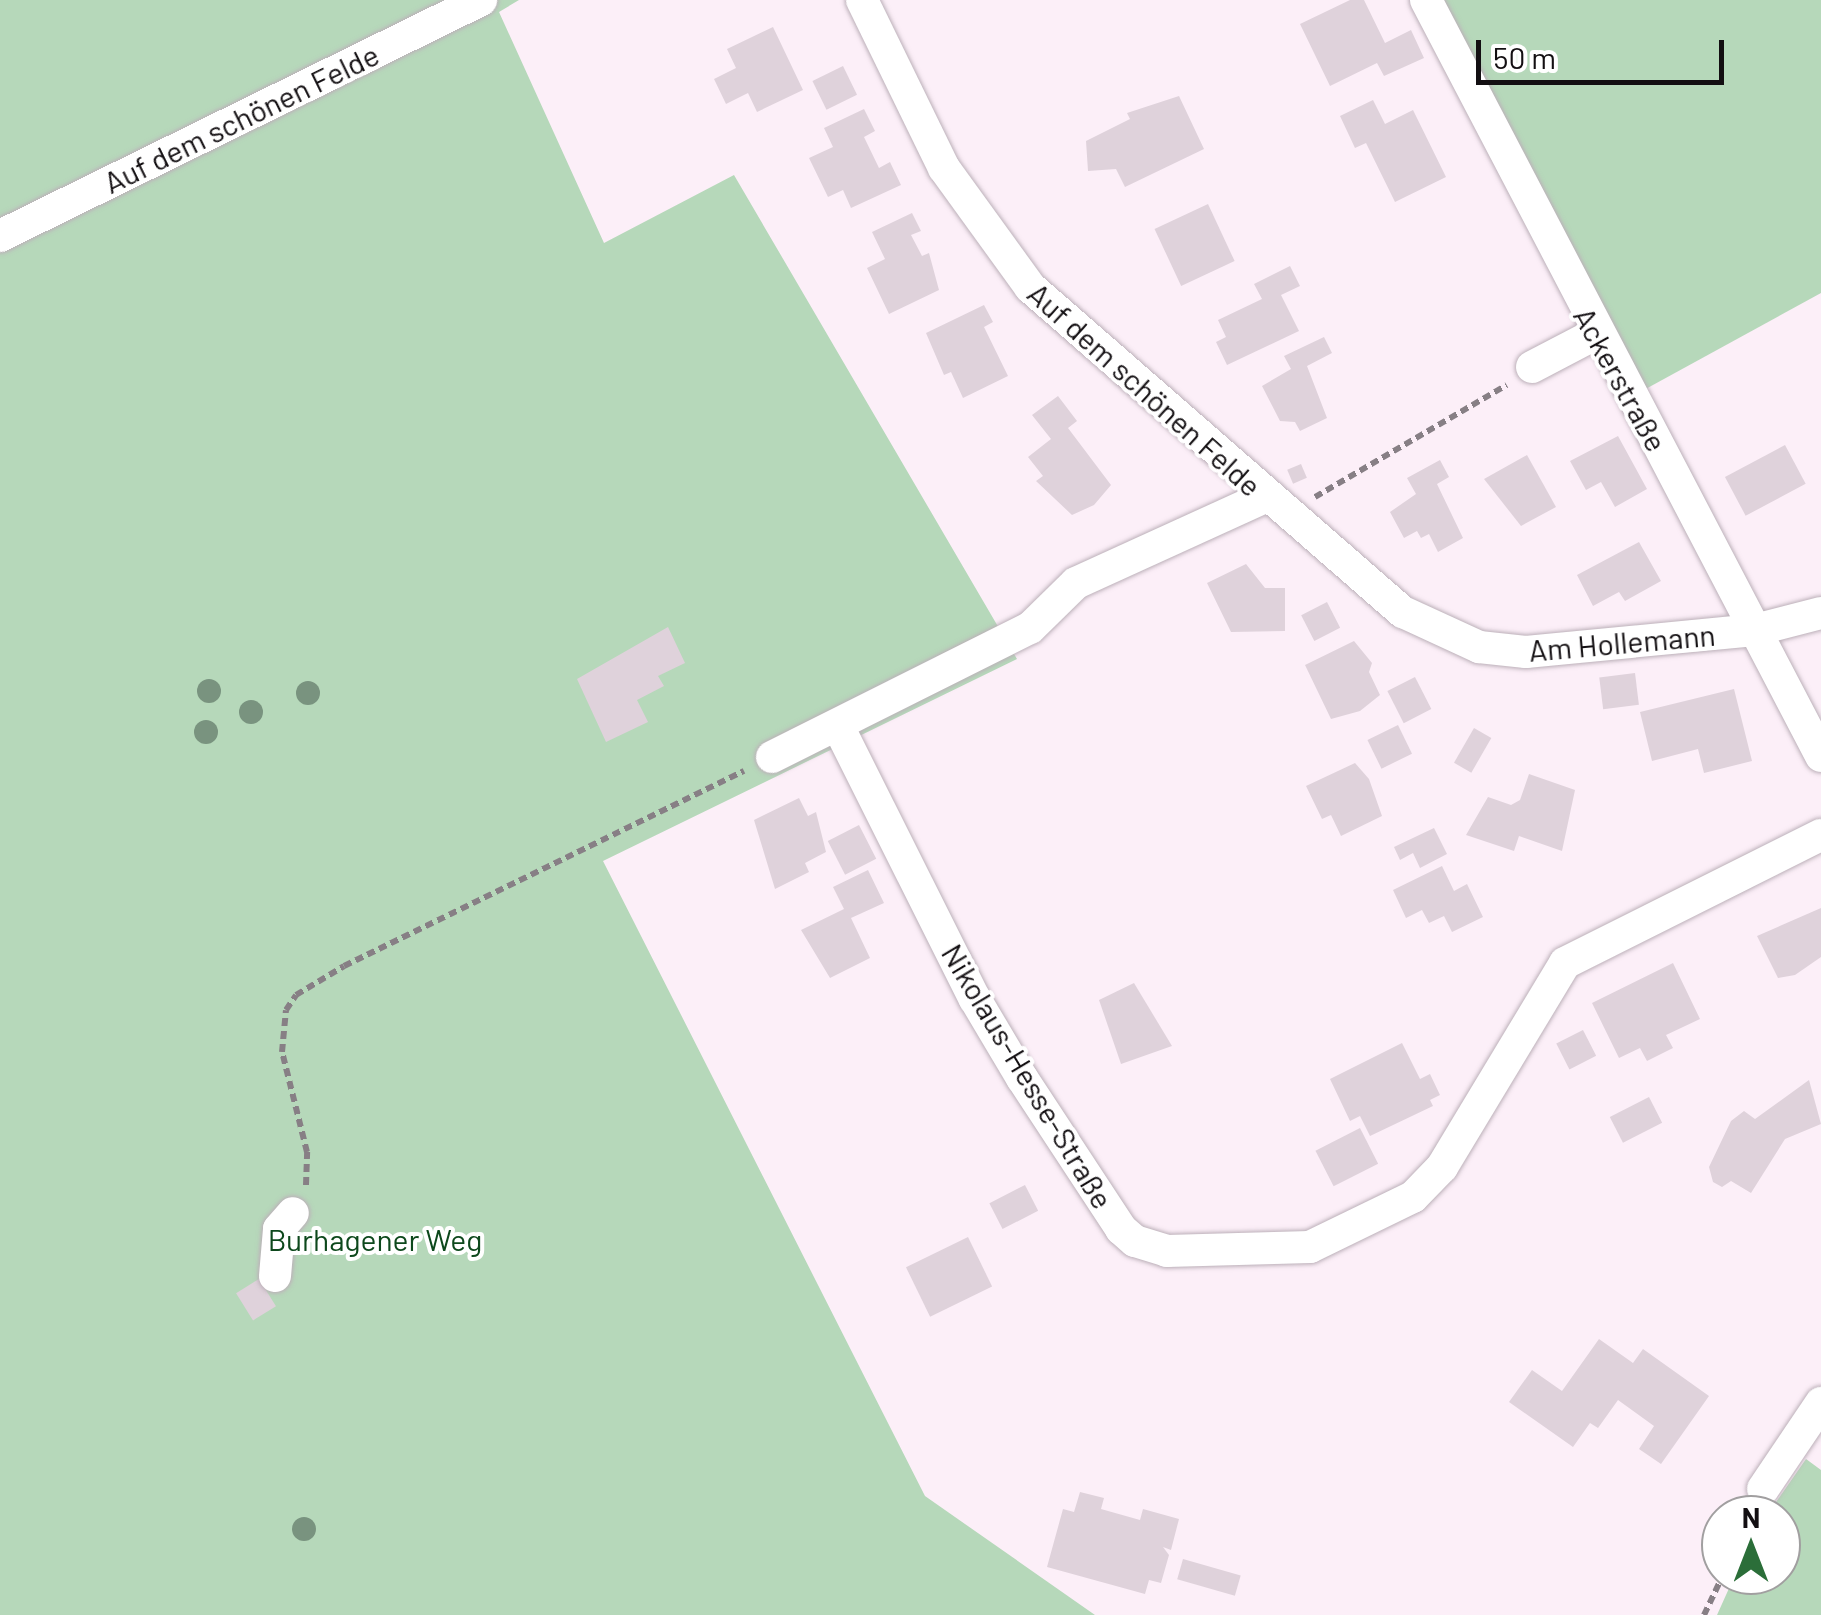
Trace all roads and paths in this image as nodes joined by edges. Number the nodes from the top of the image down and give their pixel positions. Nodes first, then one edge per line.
1 (481, 0) edge
2 (862, 0) edge
3 (1426, 0) edge
4 (0, 236) edge
5 (1595, 334) junction
6 (1532, 367) joint
7 (1275, 506) junction
8 (1821, 613) edge
9 (1755, 630) junction
10 (839, 728) junction
11 (1821, 756) edge
12 (772, 757) joint
13 (1821, 835) edge
14 (293, 1213) joint
15 (275, 1276) dead end
16 (1821, 1403) edge
17 (1762, 1490) dead end

1 - 4 street, Auf dem schönen Felde
2 - 7 street, Auf dem schönen Felde
3 - 5 street, Ackerstraße
5 - 6 street
5 - 9 street, Ackerstraße
6 - 7 path
7 - 9 street, Am Hollemann
7 - 10 street
8 - 9 street, Am Hollemann
9 - 11 street, Ackerstraße
10 - 12 street
10 - 13 street, Nikolaus-Hesse-Straße
12 - 14 path
14 - 15 street
16 - 17 street

